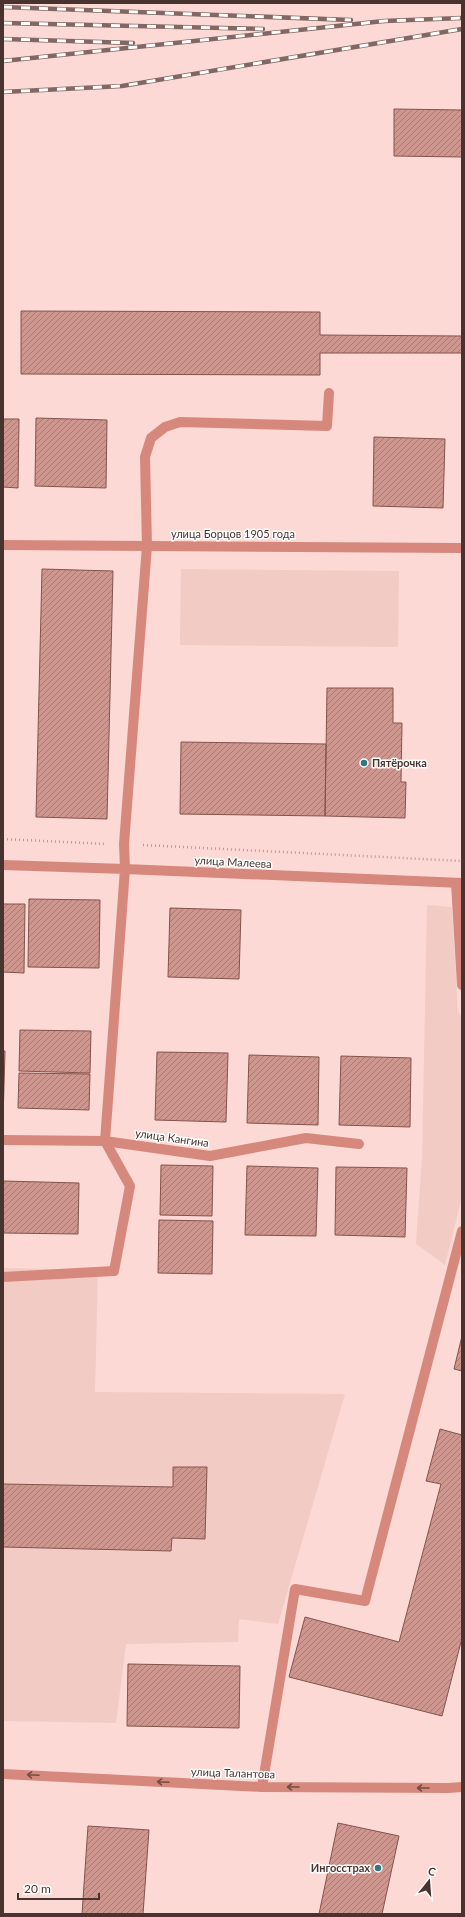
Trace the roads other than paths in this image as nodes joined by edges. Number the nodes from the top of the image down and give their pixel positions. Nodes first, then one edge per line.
1 (329, 393) dead end
2 (3, 545) edge
3 (147, 546) junction
4 (462, 548) edge
5 (3, 865) edge
6 (125, 869) junction
7 (459, 883) edge
8 (462, 985) edge
9 (3, 1140) edge
10 (105, 1140) junction
11 (359, 1144) dead end
12 (462, 1231) edge
13 (3, 1277) edge
14 (3, 1774) edge
15 (262, 1787) junction
16 (462, 1787) edge

1 - 3 street
2 - 3 street, улица Борцов 1905 года
3 - 4 street, улица Борцов 1905 года
3 - 6 street
5 - 6 street, улица Малеева
6 - 7 street, улица Малеева
6 - 10 street
7 - 8 street
9 - 10 street, улица Кангина
10 - 11 street, улица Кангина
10 - 13 street
12 - 15 street
15 -> 14 street, улица Талантова
16 -> 15 street, улица Талантова

